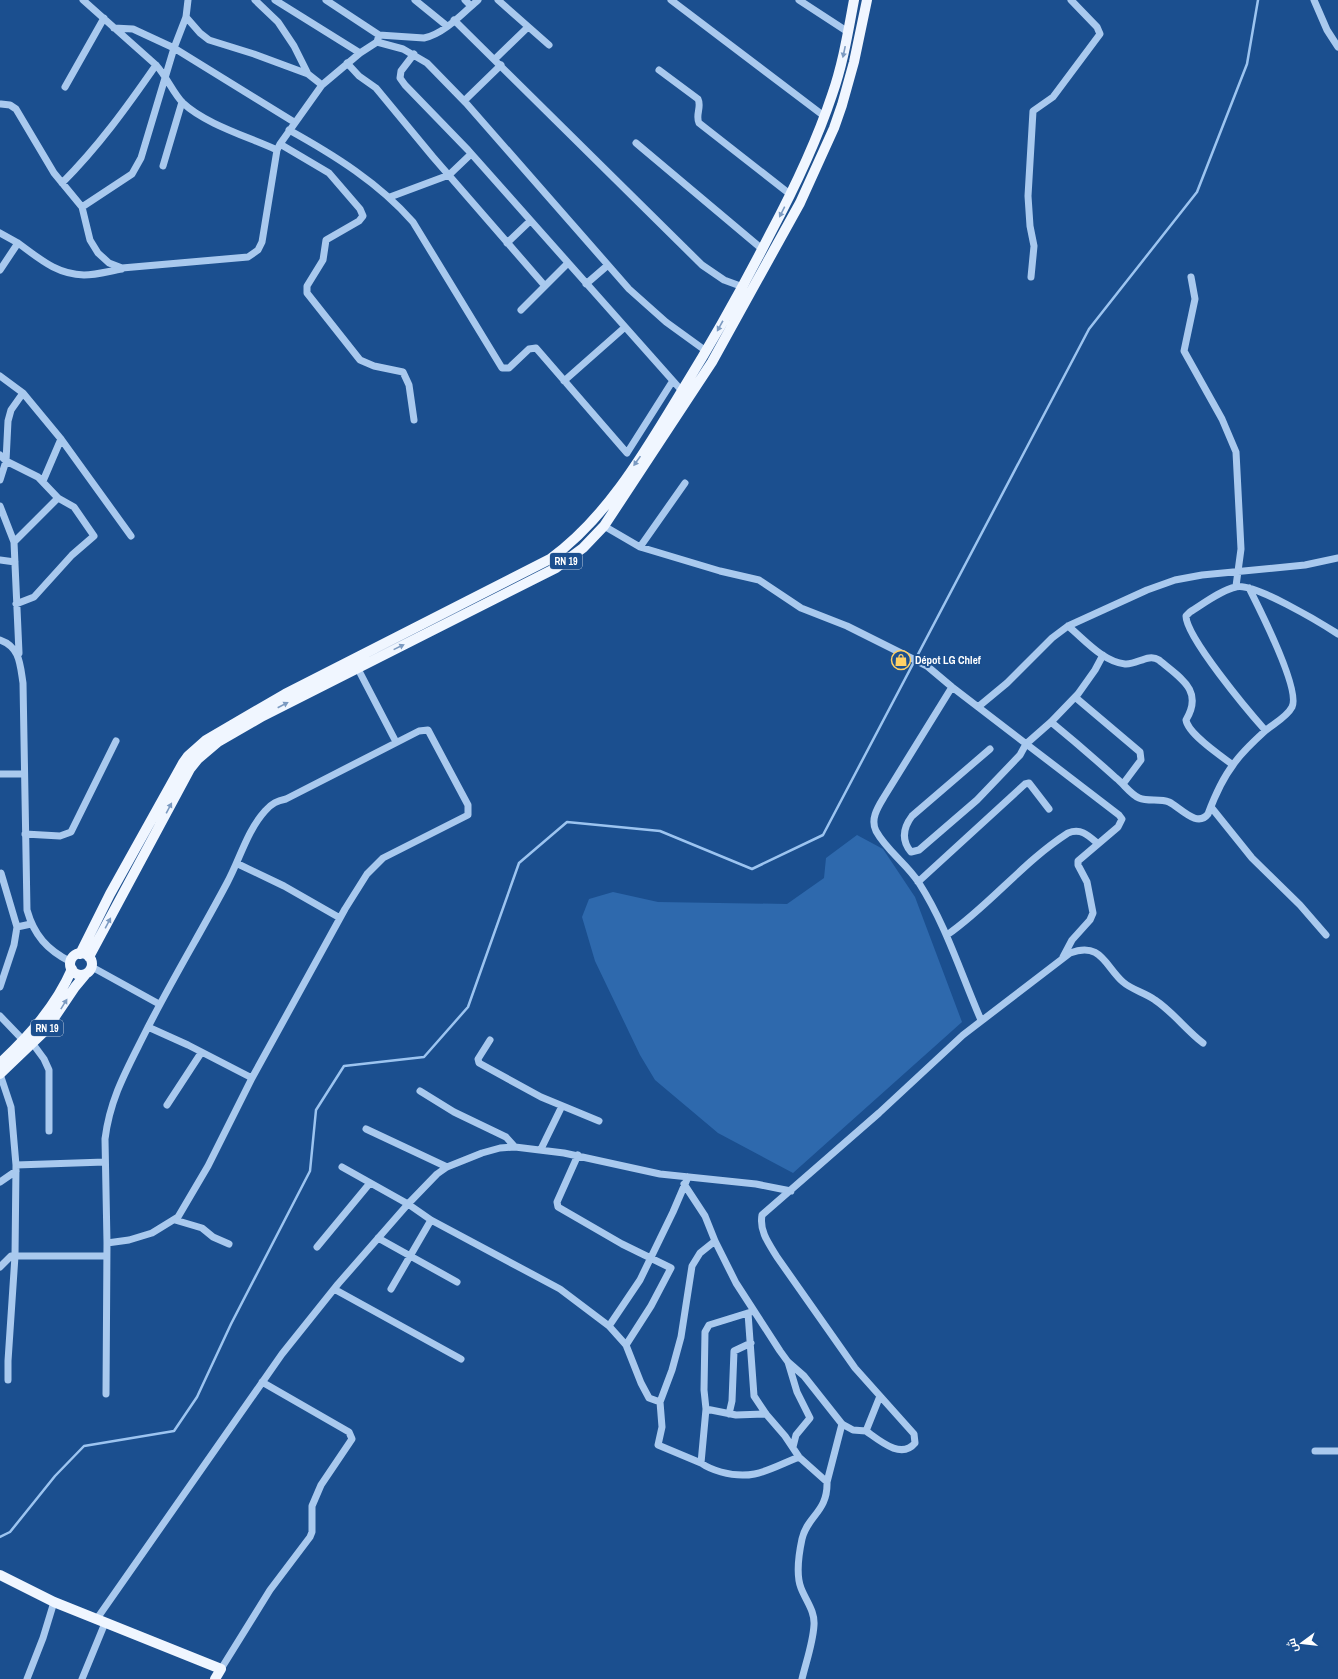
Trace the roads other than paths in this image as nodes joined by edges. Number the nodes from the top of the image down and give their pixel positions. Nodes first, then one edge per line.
1 (83, 0) edge
2 (188, 0) edge
3 (255, 0) edge
4 (275, 0) edge
5 (326, 0) edge
6 (415, 0) edge
7 (465, 0) edge
8 (478, 0) edge
9 (498, 0) edge
10 (671, 0) edge
11 (799, 0) edge
12 (854, 0) edge
13 (866, 0) edge
14 (1071, 0) edge
15 (1314, 0) edge
16 (471, 6) junction
17 (186, 17) junction
18 (104, 18) junction
19 (454, 20) junction
20 (447, 26) junction
21 (528, 27) junction
22 (114, 28) junction
23 (848, 32) junction
24 (378, 39) junction
25 (549, 45) dead end
26 (1338, 47) edge
27 (174, 48) junction
28 (360, 52) junction
29 (414, 54) junction
30 (495, 59) junction
31 (347, 63) junction
32 (501, 65) junction
33 (156, 66) junction
34 (659, 70) dead end
35 (308, 74) junction
36 (165, 75) junction
37 (322, 85) junction
38 (65, 87) dead end
39 (182, 102) junction
40 (464, 102) junction
41 (1, 104) edge
42 (824, 116) junction
43 (294, 122) junction
44 (289, 130) junction
45 (636, 143) dead end
46 (279, 147) junction
47 (471, 154) junction
48 (162, 166) dead end
49 (448, 175) junction
50 (62, 183) junction
51 (796, 184) junction
52 (807, 188) junction
53 (790, 196) junction
54 (390, 197) junction
55 (800, 203) junction
56 (82, 207) junction
57 (529, 222) junction
58 (0, 233) edge
59 (18, 243) junction
60 (507, 243) junction
61 (762, 249) junction
62 (567, 264) junction
63 (608, 265) junction
64 (122, 268) junction
65 (0, 270) edge
66 (1031, 277) dead end
67 (1192, 277) dead end
68 (586, 284) junction
69 (545, 286) junction
70 (743, 287) junction
71 (521, 310) dead end
72 (624, 328) junction
73 (710, 353) junction
74 (0, 376) edge
75 (564, 381) junction
76 (672, 382) junction
77 (682, 391) junction
78 (24, 393) junction
79 (414, 420) dead end
80 (61, 439) junction
81 (0, 455) edge
82 (6, 461) junction
83 (0, 480) edge
84 (43, 481) junction
85 (685, 483) dead end
86 (58, 498) junction
87 (0, 506) edge
88 (600, 513) junction
89 (606, 524) junction
90 (586, 528) junction
91 (131, 536) dead end
92 (594, 537) junction
93 (14, 542) junction
94 (640, 547) junction
95 (1338, 558) edge
96 (550, 559) junction
97 (0, 560) edge
98 (15, 562) junction
99 (556, 568) junction
100 (1239, 572) junction
101 (1236, 586) junction
102 (1249, 588) junction
103 (16, 604) junction
104 (1068, 626) junction
105 (1338, 634) edge
106 (0, 640) edge
107 (19, 655) junction
108 (1103, 655) junction
109 (356, 664) junction
110 (952, 687) junction
111 (1075, 697) junction
112 (978, 707) junction
113 (1051, 722) junction
114 (1265, 730) junction
115 (116, 741) dead end
116 (396, 742) junction
117 (1026, 744) junction
118 (990, 749) dead end
119 (1233, 765) junction
120 (0, 774) edge
121 (24, 774) junction
122 (1123, 784) junction
123 (1210, 807) junction
124 (1049, 809) dead end
125 (25, 834) junction
126 (1098, 843) junction
127 (238, 864) junction
128 (0, 871) edge
129 (918, 882) junction
130 (340, 918) junction
131 (31, 924) junction
132 (17, 927) junction
133 (947, 935) junction
134 (1326, 935) dead end
135 (85, 956) junction
136 (1063, 957) junction
137 (72, 966) junction
138 (88, 971) junction
139 (0, 987) edge
140 (159, 1004) junction
141 (0, 1016) edge
142 (981, 1020) junction
143 (148, 1027) junction
144 (490, 1040) dead end
145 (29, 1042) junction
146 (1203, 1043) dead end
147 (201, 1053) junction
148 (0, 1063) edge
149 (0, 1074) edge
150 (252, 1078) junction
151 (420, 1091) dead end
152 (167, 1105) dead end
153 (562, 1106) junction
154 (600, 1121) dead end
155 (366, 1129) dead end
156 (49, 1131) dead end
157 (515, 1147) junction
158 (541, 1149) junction
159 (578, 1155) junction
160 (105, 1162) junction
161 (447, 1166) junction
162 (342, 1167) dead end
163 (16, 1168) junction
164 (688, 1177) junction
165 (0, 1182) edge
166 (370, 1183) junction
167 (684, 1184) junction
168 (791, 1191) junction
169 (408, 1204) junction
170 (174, 1220) junction
171 (431, 1220) junction
172 (378, 1238) junction
173 (715, 1241) junction
174 (107, 1243) junction
175 (229, 1244) dead end
176 (316, 1247) dead end
177 (410, 1255) junction
178 (15, 1256) junction
179 (106, 1256) junction
180 (651, 1258) junction
181 (0, 1267) edge
182 (457, 1282) dead end
183 (334, 1289) junction
184 (391, 1289) dead end
185 (751, 1312) junction
186 (609, 1326) junction
187 (751, 1343) junction
188 (626, 1345) junction
189 (461, 1359) dead end
190 (788, 1362) junction
191 (8, 1380) dead end
192 (262, 1382) junction
193 (106, 1394) dead end
194 (880, 1396) junction
195 (660, 1402) junction
196 (706, 1409) junction
197 (729, 1414) junction
198 (766, 1414) junction
199 (842, 1424) junction
200 (866, 1432) junction
201 (793, 1447) junction
202 (1315, 1451) dead end
203 (1338, 1451) edge
204 (799, 1457) junction
205 (702, 1463) junction
206 (827, 1482) junction
207 (0, 1575) edge
208 (54, 1602) junction
209 (100, 1622) junction
210 (221, 1669) junction
211 (26, 1679) edge
212 (82, 1679) edge
213 (215, 1679) edge
214 (802, 1679) edge

1 - 18 street
2 - 17 street
3 - 35 street
4 - 28 street
5 - 24 street
6 - 20 street
7 - 16 street
8 - 16 street
9 - 21 street
10 - 42 street
11 - 23 street
12 - 23 main road, RN 19
13 - 52 main road, RN 19
14 - 66 street
15 - 26 street
16 - 19 street
17 - 27 street
17 - 35 street
18 - 22 street
18 - 38 street
19 - 20 street
19 - 30 street
20 - 24 street
21 - 25 street
21 - 30 street
22 - 27 street
22 - 33 street
23 -> 42 main road, RN 19
24 - 28 street
24 - 29 street
27 - 36 street
27 - 43 street
28 - 31 street
29 - 40 street
29 - 47 street
30 - 32 street
31 - 37 street
31 - 49 street
32 - 40 street
32 - 70 street
33 - 36 street
33 - 50 street
34 - 53 street
35 - 37 street
36 - 39 street
36 - 56 street
37 - 43 street
39 - 46 street
39 - 48 street
40 - 63 street
41 - 50 street
42 - 51 main road, RN 19
43 - 44 street
44 - 46 street
44 - 54 street
45 - 61 street
46 - 64 street
46 - 79 street
47 - 49 street
47 - 57 street
49 - 54 street
49 - 60 street
50 - 56 street
51 - 52 main road
51 - 53 main road, RN 19
52 - 55 main road, RN 19
53 - 55 main road
53 -> 61 main road, RN 19
54 - 75 street
55 - 73 main road, RN 19
56 - 64 street
57 - 60 street
57 - 62 street
58 - 59 street
59 - 64 street
59 - 65 street
60 - 69 street
61 - 70 main road, RN 19
62 - 68 street
62 - 69 street
63 - 68 street
63 - 73 street
67 - 100 street
68 - 72 street
69 - 71 street
70 -> 73 main road, RN 19
72 - 75 street
72 - 76 street
73 - 77 main road, RN 19
73 - 89 main road, RN 19
74 - 78 street
75 - 76 street
76 - 77 street
77 -> 88 main road, RN 19
78 - 80 street
78 - 82 street
80 - 84 street
80 - 91 street
81 - 82 street
82 - 83 street
82 - 84 street
84 - 86 street
85 - 94 street
86 - 93 street
86 - 103 street
87 - 93 street
88 - 89 main road
88 - 90 main road, RN 19
89 - 92 main road, RN 19
89 - 94 street
90 - 92 main road
90 - 96 main road, RN 19
92 - 99 main road, RN 19
93 - 98 street
94 - 110 street
95 - 100 street
96 - 99 main road
96 - 109 main road, RN 19
97 - 98 street
98 - 103 street
109 -> 99 main road, RN 19
100 - 101 street
100 - 104 street
101 - 102 street
101 - 114 street
102 - 105 street
102 - 114 street
103 - 107 street
104 - 108 street
104 - 112 street
106 - 107 street
107 - 121 street
108 - 111 street
108 - 119 street
109 - 116 street
109 - 135 main road, RN 19
110 - 112 street
110 - 129 street
111 - 113 street
111 - 122 street
112 - 117 street
113 - 117 street
113 - 122 street
114 - 119 street
115 - 125 street
116 - 127 street
116 - 130 street
117 - 118 street
117 - 126 street
119 - 123 street
120 - 121 street
121 - 125 street
122 - 123 street
123 - 134 street
124 - 129 street
125 - 131 street
126 - 133 street
126 - 136 street
127 - 130 street
127 - 140 street
128 - 132 street
129 - 133 street
130 - 150 street
131 - 132 street
131 - 137 street
132 - 139 street
133 - 142 street
135 - 137 main road
135 - 138 main road
136 - 142 street
136 - 146 street
137 - 138 main road
137 - 145 main road, RN 19
138 - 140 street
145 -> 138 main road, RN 19
140 - 143 street
141 - 145 street
142 - 168 street
143 - 147 street
143 - 160 street
144 - 153 street
145 - 148 main road, RN 19
145 - 149 main road, RN 19
145 - 156 street
147 - 150 street
147 - 152 street
149 - 163 street
150 - 170 street
151 - 157 street
153 - 154 street
153 - 158 street
155 - 161 street
157 - 158 street
157 - 161 street
158 - 159 street
159 - 164 street
159 - 180 street
160 - 163 street
160 - 174 street
161 - 169 street
162 - 166 street
163 - 165 street
163 - 178 street
164 - 167 street
164 - 168 street
166 - 169 street
166 - 176 street
167 - 173 street
167 - 180 street
168 - 194 street
169 - 171 street
169 - 172 street
170 - 174 street
170 - 175 street
171 - 177 street
171 - 186 street
172 - 177 street
172 - 183 street
173 - 185 street
173 - 195 street
174 - 179 street
177 - 182 street
177 - 184 street
178 - 179 street
178 - 181 street
178 - 191 street
179 - 193 street
180 - 186 street
180 - 188 street
183 - 189 street
183 - 192 street
185 - 187 street
185 - 190 street
185 - 196 street
186 - 188 street
187 - 197 street
187 - 198 street
188 - 195 street
190 - 199 street
190 - 201 street
192 - 209 street
192 - 210 street
194 - 200 street
194 - 200 street
195 - 205 street
196 - 197 street
196 - 205 street
197 - 198 street
198 - 201 street
199 - 200 street
199 - 206 street
201 - 204 street
202 - 203 street
204 - 205 street
204 - 206 street
206 - 214 street
207 - 208 main road
208 - 209 main road
208 - 211 street
209 - 210 main road
209 - 212 street
210 - 213 main road

